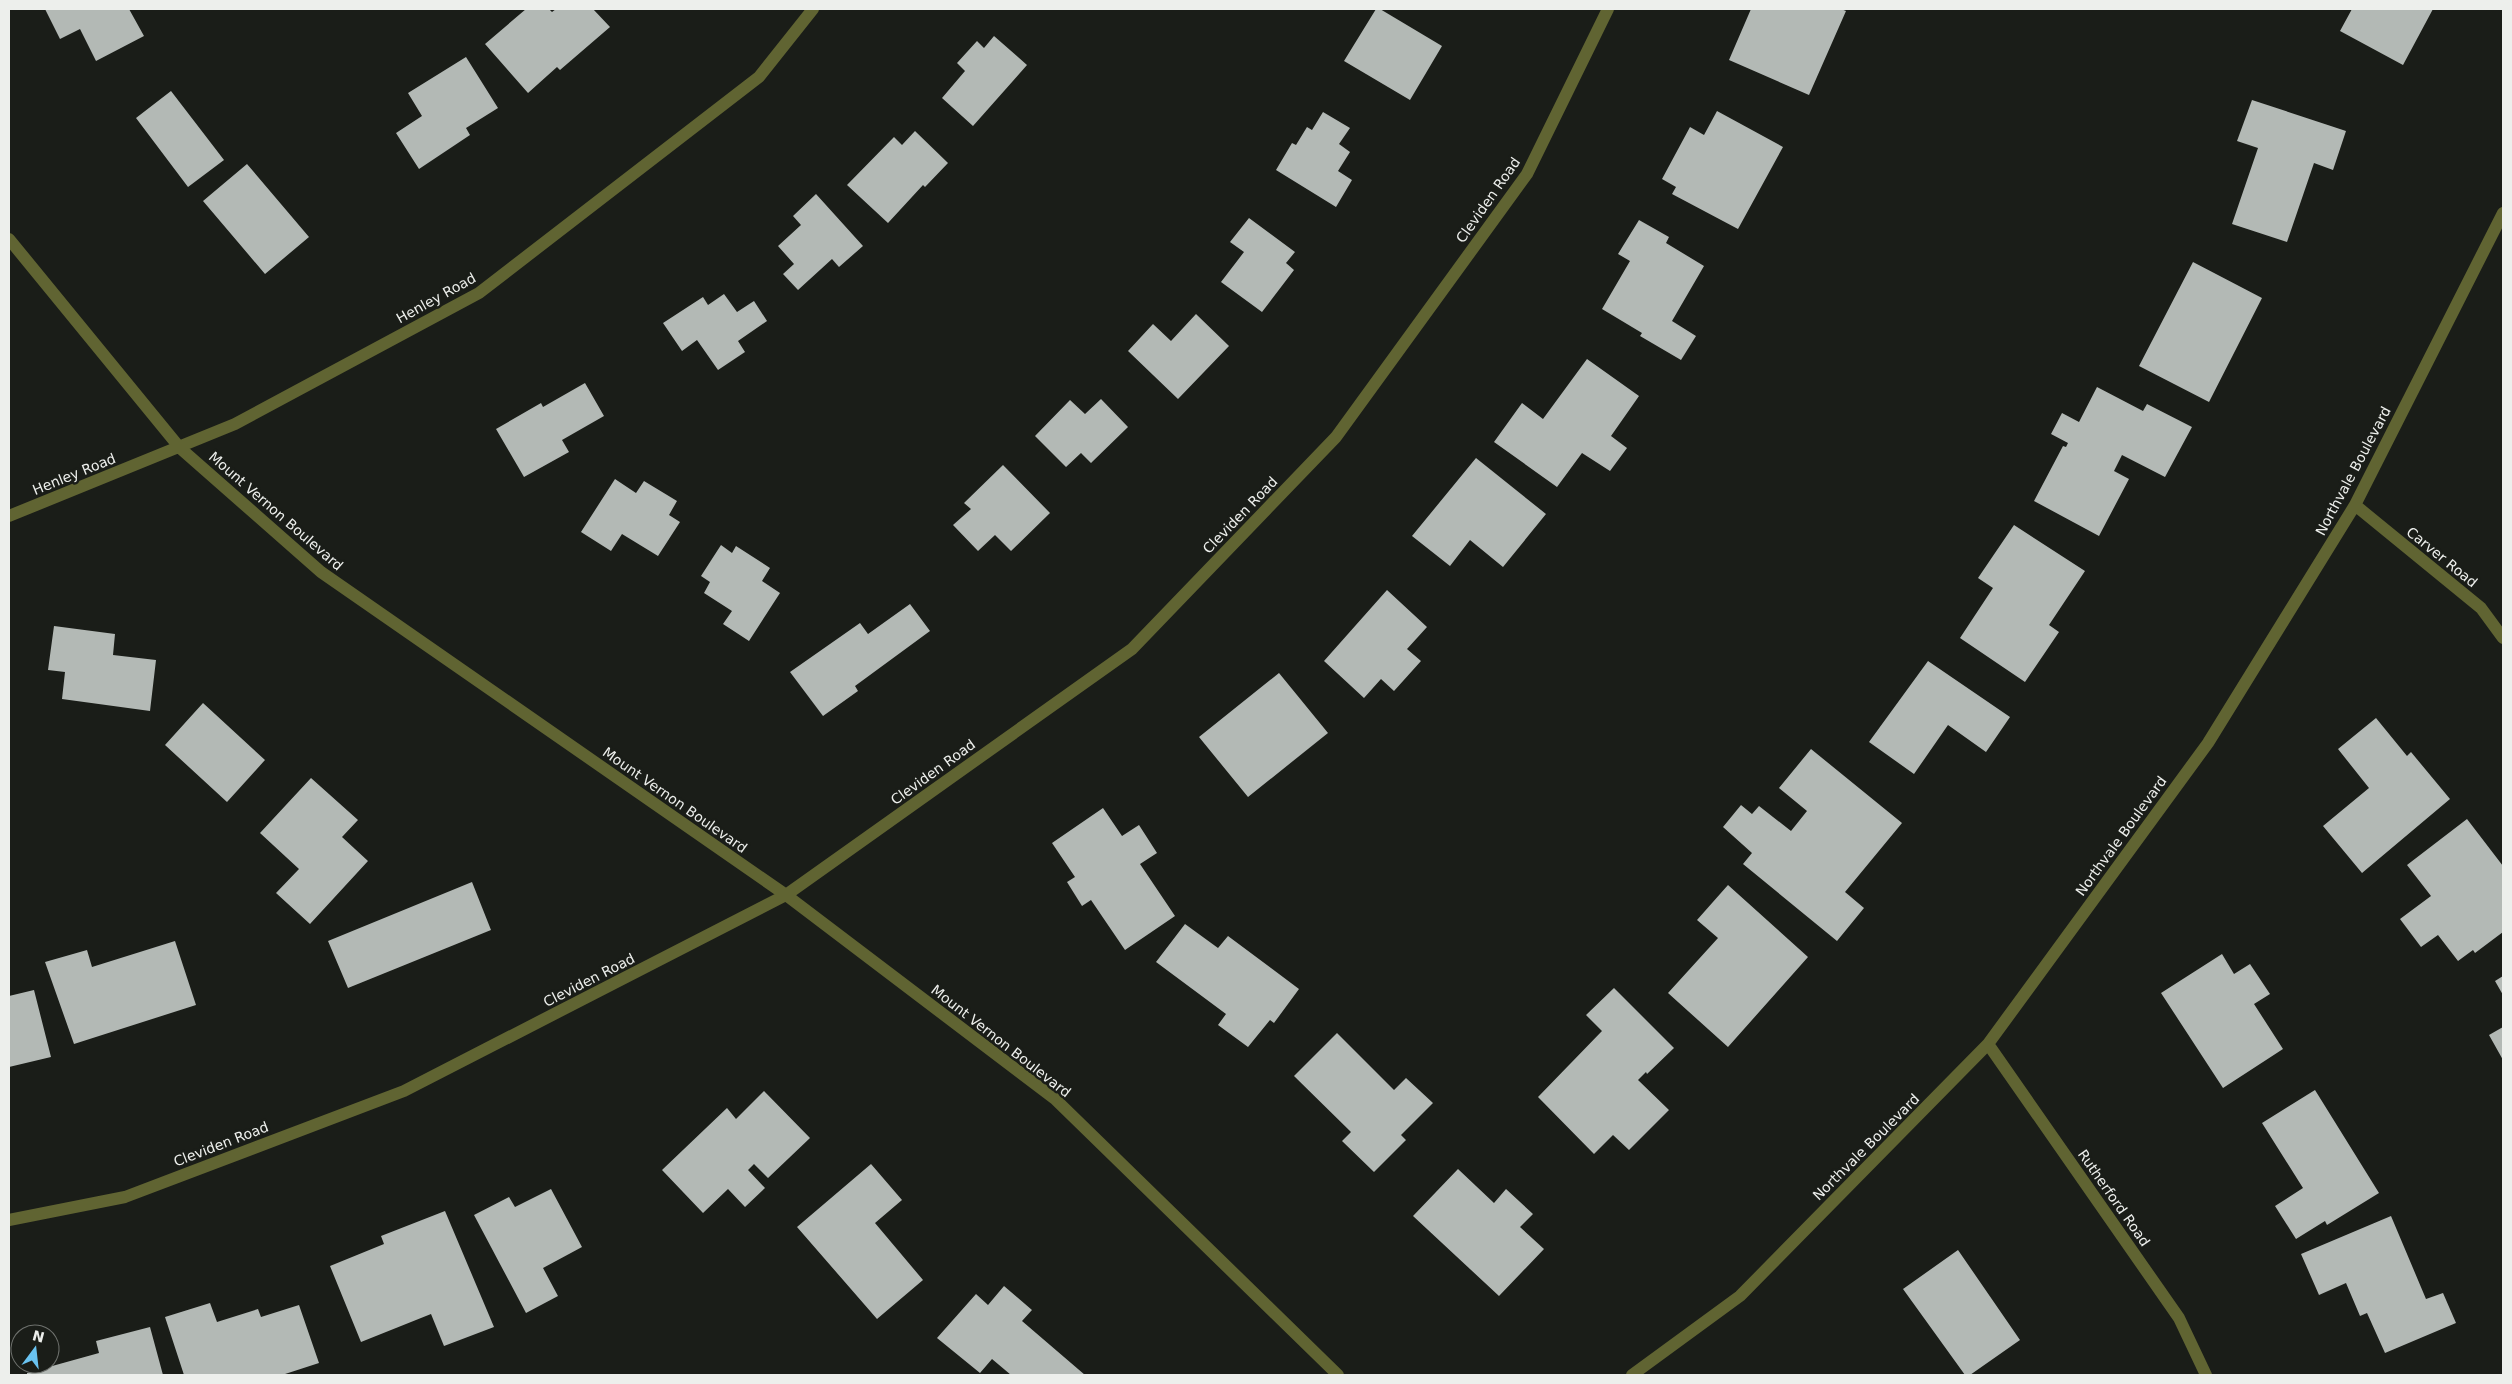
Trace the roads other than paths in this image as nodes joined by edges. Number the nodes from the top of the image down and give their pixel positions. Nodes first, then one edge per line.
1 (813, 9) edge
2 (1608, 9) edge
3 (2503, 213) edge
4 (9, 239) edge
5 (180, 448) junction
6 (2355, 505) junction
7 (9, 516) edge
8 (2503, 638) edge
9 (786, 895) junction
10 (1988, 1044) junction
11 (9, 1220) edge
12 (1338, 1375) edge
13 (1632, 1375) edge
14 (2206, 1375) edge

1 - 5 street, Henley Road
2 - 9 street, Cleviden Road
3 - 6 street, Northvale Boulevard
4 - 5 street, Mount Vernon Boulevard
5 - 7 street, Henley Road
5 - 9 street, Mount Vernon Boulevard
6 - 8 street, Carver Road
6 - 10 street, Northvale Boulevard
9 - 11 street, Cleviden Road
9 - 12 street, Mount Vernon Boulevard
10 - 13 street, Northvale Boulevard
10 - 14 street, Rutherford Road

